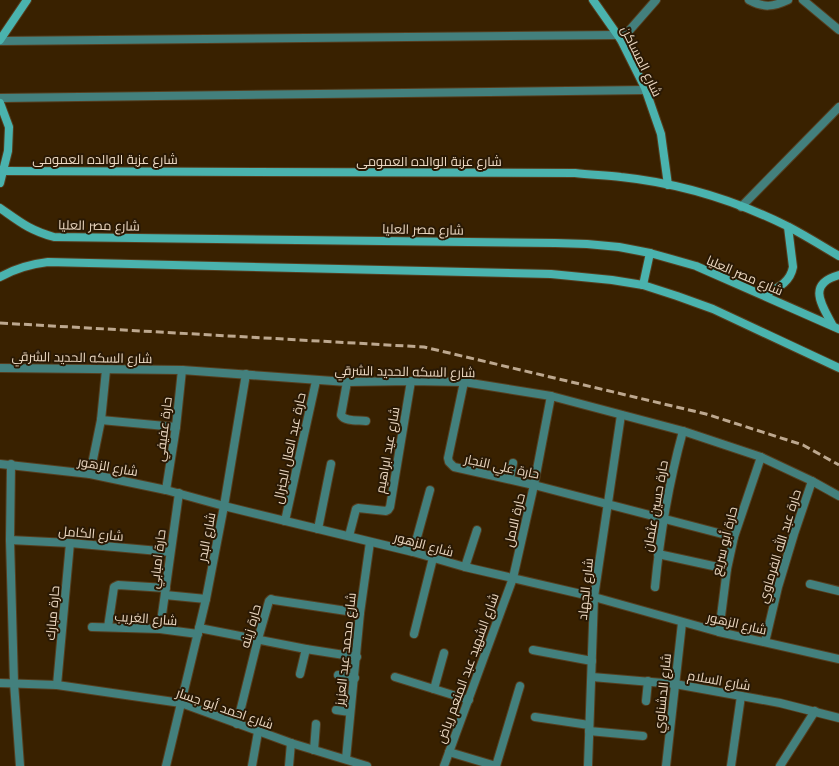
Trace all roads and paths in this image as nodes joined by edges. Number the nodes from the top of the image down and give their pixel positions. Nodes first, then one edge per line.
1 (27, 0) edge
2 (593, 0) edge
3 (656, 0) edge
4 (749, 0) edge
5 (788, 0) edge
6 (803, 0) edge
7 (839, 30) edge
8 (619, 37) junction
9 (0, 41) edge
10 (646, 90) junction
11 (0, 98) edge
12 (0, 103) edge
13 (839, 107) edge
14 (4, 171) junction
15 (0, 183) edge
16 (668, 185) junction
17 (741, 206) junction
18 (0, 208) edge
19 (788, 227) junction
20 (650, 254) junction
21 (839, 256) edge
22 (839, 275) edge
23 (0, 276) edge
24 (643, 286) junction
25 (764, 295) junction
26 (836, 327) edge
27 (0, 368) edge
28 (839, 368) edge
29 (106, 370) junction
30 (182, 370) junction
31 (246, 374) junction
32 (316, 380) junction
33 (411, 381) junction
34 (346, 382) junction
35 (464, 382) junction
36 (551, 396) junction
37 (621, 415) junction
38 (101, 420) junction
39 (366, 420) dead end
40 (176, 427) junction
41 (683, 431) junction
42 (761, 457) junction
43 (513, 463) dead end
44 (0, 464) edge
45 (11, 464) junction
46 (331, 464) dead end
47 (90, 474) junction
48 (510, 479) junction
49 (812, 481) junction
50 (534, 485) junction
51 (166, 490) junction
52 (430, 490) dead end
53 (179, 493) junction
54 (839, 496) edge
55 (608, 503) junction
56 (224, 506) junction
57 (663, 519) junction
58 (285, 521) junction
59 (318, 529) junction
60 (476, 530) dead end
61 (349, 536) junction
62 (734, 537) junction
63 (10, 540) junction
64 (370, 542) junction
65 (70, 543) junction
66 (170, 552) junction
67 (413, 552) junction
68 (658, 554) junction
69 (433, 558) junction
70 (465, 567) junction
71 (727, 570) junction
72 (513, 578) junction
73 (810, 584) dead end
74 (655, 587) dead end
75 (166, 591) junction
76 (839, 591) edge
77 (594, 597) junction
78 (206, 600) junction
79 (360, 613) junction
80 (682, 622) junction
81 (92, 627) dead end
82 (108, 627) junction
83 (160, 629) junction
84 (199, 631) junction
85 (719, 632) junction
86 (414, 634) dead end
87 (258, 639) junction
88 (765, 642) junction
89 (306, 649) junction
90 (533, 650) dead end
91 (444, 652) dead end
92 (357, 657) junction
93 (839, 659) edge
94 (592, 661) junction
95 (300, 674) dead end
96 (338, 675) dead end
97 (592, 676) junction
98 (394, 677) dead end
99 (355, 678) junction
100 (648, 682) junction
101 (0, 683) edge
102 (14, 683) junction
103 (675, 684) junction
104 (57, 685) junction
105 (520, 686) dead end
106 (434, 689) junction
107 (741, 696) junction
108 (469, 700) junction
109 (646, 701) dead end
110 (181, 703) junction
111 (336, 710) dead end
112 (350, 712) junction
113 (816, 712) junction
114 (535, 717) dead end
115 (839, 718) edge
116 (237, 724) junction
117 (316, 724) dead end
118 (589, 728) junction
119 (258, 732) junction
120 (643, 736) dead end
121 (291, 743) junction
122 (314, 750) junction
123 (449, 752) junction
124 (346, 759) junction
125 (20, 766) edge
126 (166, 766) edge
127 (252, 766) edge
128 (289, 766) edge
129 (368, 766) edge
130 (444, 766) edge
131 (496, 766) edge
132 (588, 766) edge
133 (666, 766) edge
134 (732, 766) edge
135 (780, 766) edge

1 - 9 street
2 - 8 street, شارع المساكن
3 - 8 street
4 - 5 street
6 - 7 street
8 - 9 street
8 - 10 street, شارع المساكن
10 - 11 street
10 - 16 street, شارع المساكن
12 - 14 street
13 - 17 street
14 - 15 street
14 - 16 street, شارع عزبة الوالده العمومى
16 - 17 street, شارع عزبة الوالده العمومى
17 - 19 street, شارع عزبة الوالده العمومى
18 - 20 street, شارع مصر العليا
19 - 21 street, شارع عزبة الوالده العمومى
19 - 25 street
20 - 24 street
20 - 25 street, شارع مصر العليا
22 - 26 street
23 - 24 street
24 - 28 street
25 - 26 street, شارع مصر العليا
27 - 29 street, شارع السكه الحديد الشرقي
29 - 30 street, شارع السكه الحديد الشرقي
29 - 38 street
30 - 31 street, شارع السكه الحديد الشرقي
30 - 40 street, حارة عفيفي
31 - 32 street, شارع السكه الحديد الشرقي
31 - 56 street, شارع البدر
32 - 34 street, شارع السكه الحديد الشرقي
32 - 58 street, حارة عبد العال الجنرال
33 - 34 street, شارع السكه الحديد الشرقي
33 - 35 street, شارع السكه الحديد الشرقي
33 - 61 street, شارع عيد ابراهيم
34 - 39 street
35 - 36 street, شارع السكه الحديد الشرقي
35 - 48 street, حارة علي النجار
36 - 37 street, شارع السكه الحديد الشرقي
36 - 50 street, حارة الامل
37 - 41 street, شارع السكه الحديد الشرقي
37 - 55 street, شارع الجهاد
38 - 40 street
38 - 47 street
40 - 51 street, حارة عفيفي
41 - 42 street, شارع السكه الحديد الشرقي
41 - 57 street, حارة حسين عثمان
42 - 49 street, شارع السكه الحديد الشرقي
42 - 62 street, حارة أبو سريع
43 - 48 street
44 - 45 street, شارع الزهور
45 - 47 street, شارع الزهور
45 - 63 street
46 - 59 street
47 - 51 street, شارع الزهور
48 - 50 street, حارة علي النجار
49 - 54 street, شارع السكه الحديد الشرقي
49 - 88 street, حارة عبد الله الفرماوي
50 - 55 street, حارة علي النجار
50 - 72 street, حارة الامل
51 - 53 street, شارع الزهور
52 - 67 street
53 - 56 street, شارع الزهور
53 - 66 street, حارة امبابي
55 - 57 street, حارة علي النجار
55 - 77 street, شارع الجهاد
56 - 58 street, شارع الزهور
56 - 78 street, شارع البدر
57 - 62 street, حارة علي النجار
57 - 68 street, حارة حسين عثمان
58 - 59 street, شارع الزهور
59 - 61 street, شارع الزهور
60 - 70 street
61 - 64 street, شارع الزهور
62 - 71 street, حارة أبو سريع
63 - 65 street, شارع الكامل
63 - 102 street
64 - 67 street, شارع الزهور
64 - 79 street, شارع محمد عبد العزيز
65 - 66 street, شارع الكامل
65 - 104 street, حارة مبارك
66 - 75 street, حارة امبابي
67 - 69 street, شارع الزهور
68 - 71 street
68 - 74 street, حارة حسين عثمان
69 - 70 street, شارع الزهور
69 - 86 street
70 - 72 street, شارع الزهور
71 - 85 street, حارة أبو سريع
72 - 77 street, شارع الزهور
72 - 108 street, شارع الشهيد عبد المنعم رياض
73 - 76 street
75 - 78 street
75 - 82 street
75 - 83 street, حارة امبابي
77 - 80 street, شارع الزهور
77 - 94 street, شارع الجهاد
78 - 84 street, شارع البدر
79 - 87 street, حارة زينه
79 - 92 street, شارع محمد عبد العزيز
80 - 85 street, شارع الزهور
80 - 103 street, شارع الدشناوي
81 - 82 street, شارع الغريب
82 - 83 street, شارع الغريب
83 - 84 street, شارع الغريب
84 - 87 street, شارع الغريب
84 - 110 street, شارع البدر
85 - 88 street, شارع الزهور
87 - 89 street, شارع الغريب
87 - 116 street, حارة زينه
88 - 93 street, شارع الزهور
89 - 92 street, شارع الغريب
89 - 95 street
90 - 94 street
91 - 106 street
92 - 99 street, شارع محمد عبد العزيز
94 - 97 street, شارع الجهاد
96 - 99 street
97 - 100 street, شارع السلام
97 - 118 street, شارع الجهاد
98 - 106 street
99 - 112 street, شارع محمد عبد العزيز
100 - 103 street, شارع السلام
100 - 109 street
101 - 102 street, شارع احمد أبو جسار
102 - 104 street, شارع احمد أبو جسار
102 - 125 street
103 - 107 street, شارع السلام
103 - 133 street, شارع الدشناوي
104 - 110 street, شارع احمد أبو جسار
105 - 131 street
106 - 108 street
107 - 113 street, شارع السلام
107 - 134 street
108 - 123 street, شارع الشهيد عبد المنعم رياض
110 - 116 street, شارع احمد أبو جسار
110 - 126 street, شارع البدر
111 - 112 street
112 - 124 street, شارع محمد عبد العزيز
113 - 115 street, شارع السلام
113 - 135 street
114 - 118 street
116 - 119 street, شارع احمد أبو جسار
117 - 122 street
118 - 120 street
118 - 132 street, شارع الجهاد
119 - 121 street, شارع احمد أبو جسار
119 - 127 street
121 - 122 street, شارع احمد أبو جسار
121 - 128 street
122 - 124 street, شارع احمد أبو جسار
123 - 130 street, شارع الشهيد عبد المنعم رياض
123 - 131 street
124 - 129 street, شارع احمد أبو جسار

